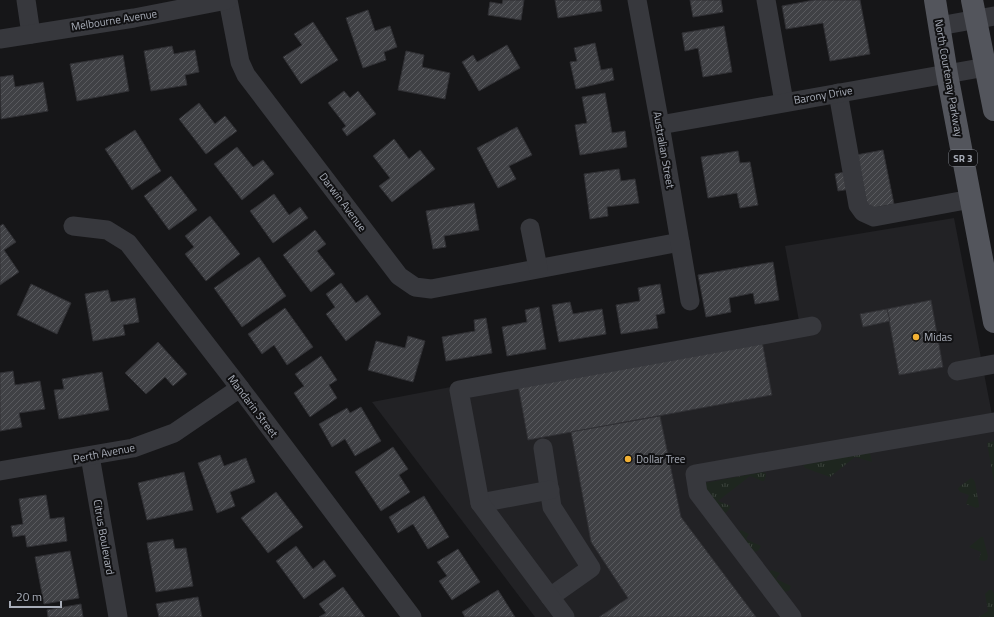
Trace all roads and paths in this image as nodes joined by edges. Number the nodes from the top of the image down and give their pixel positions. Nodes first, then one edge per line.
1 (26, 0) edge
2 (228, 0) edge
3 (637, 0) edge
4 (766, 0) edge
5 (935, 0) edge
6 (981, 11) edge
7 (939, 26) junction
8 (31, 34) junction
9 (0, 39) edge
10 (986, 67) junction
11 (947, 74) junction
12 (838, 93) junction
13 (784, 102) junction
14 (994, 110) edge
15 (660, 124) junction
16 (971, 199) junction
17 (73, 226) dead end
18 (530, 228) dead end
19 (680, 242) junction
20 (538, 268) junction
21 (690, 301) dead end
22 (994, 322) edge
23 (812, 326) dead end
24 (994, 364) edge
25 (956, 372) dead end
26 (240, 388) junction
27 (994, 422) edge
28 (543, 448) dead end
29 (90, 456) junction
30 (0, 471) edge
31 (550, 490) junction
32 (480, 503) junction
33 (550, 597) junction
34 (118, 617) edge
35 (412, 617) edge
36 (564, 617) edge
37 (792, 617) edge

1 - 8 street
2 - 8 street, Melbourne Avenue
2 - 20 street, Darwin Avenue
3 - 15 street, Australian Street
4 - 13 street
5 - 7 main road, North Courtenay Parkway / SR 3
6 - 7 street
6 - 10 main road
7 - 11 main road, North Courtenay Parkway / SR 3
8 - 9 street, Melbourne Avenue
10 - 11 street, Barony Drive
10 - 14 main road
11 - 12 street, Barony Drive
11 - 16 main road, North Courtenay Parkway / SR 3
12 - 13 street, Barony Drive
12 - 16 street
13 - 15 street, Barony Drive
15 - 19 street, Australian Street
16 - 22 main road, North Courtenay Parkway / SR 3
17 - 26 street, Mandarin Street
18 - 20 street
19 - 20 street, Darwin Avenue
19 - 21 street, Australian Street
23 - 32 street
24 - 25 street
26 - 29 street, Perth Avenue
26 - 35 street, Mandarin Street
27 - 37 street
28 - 31 street
29 - 30 street, Perth Avenue
29 - 34 street, Citrus Boulevard
31 - 32 street
31 - 33 street
32 - 33 street
33 - 36 street

